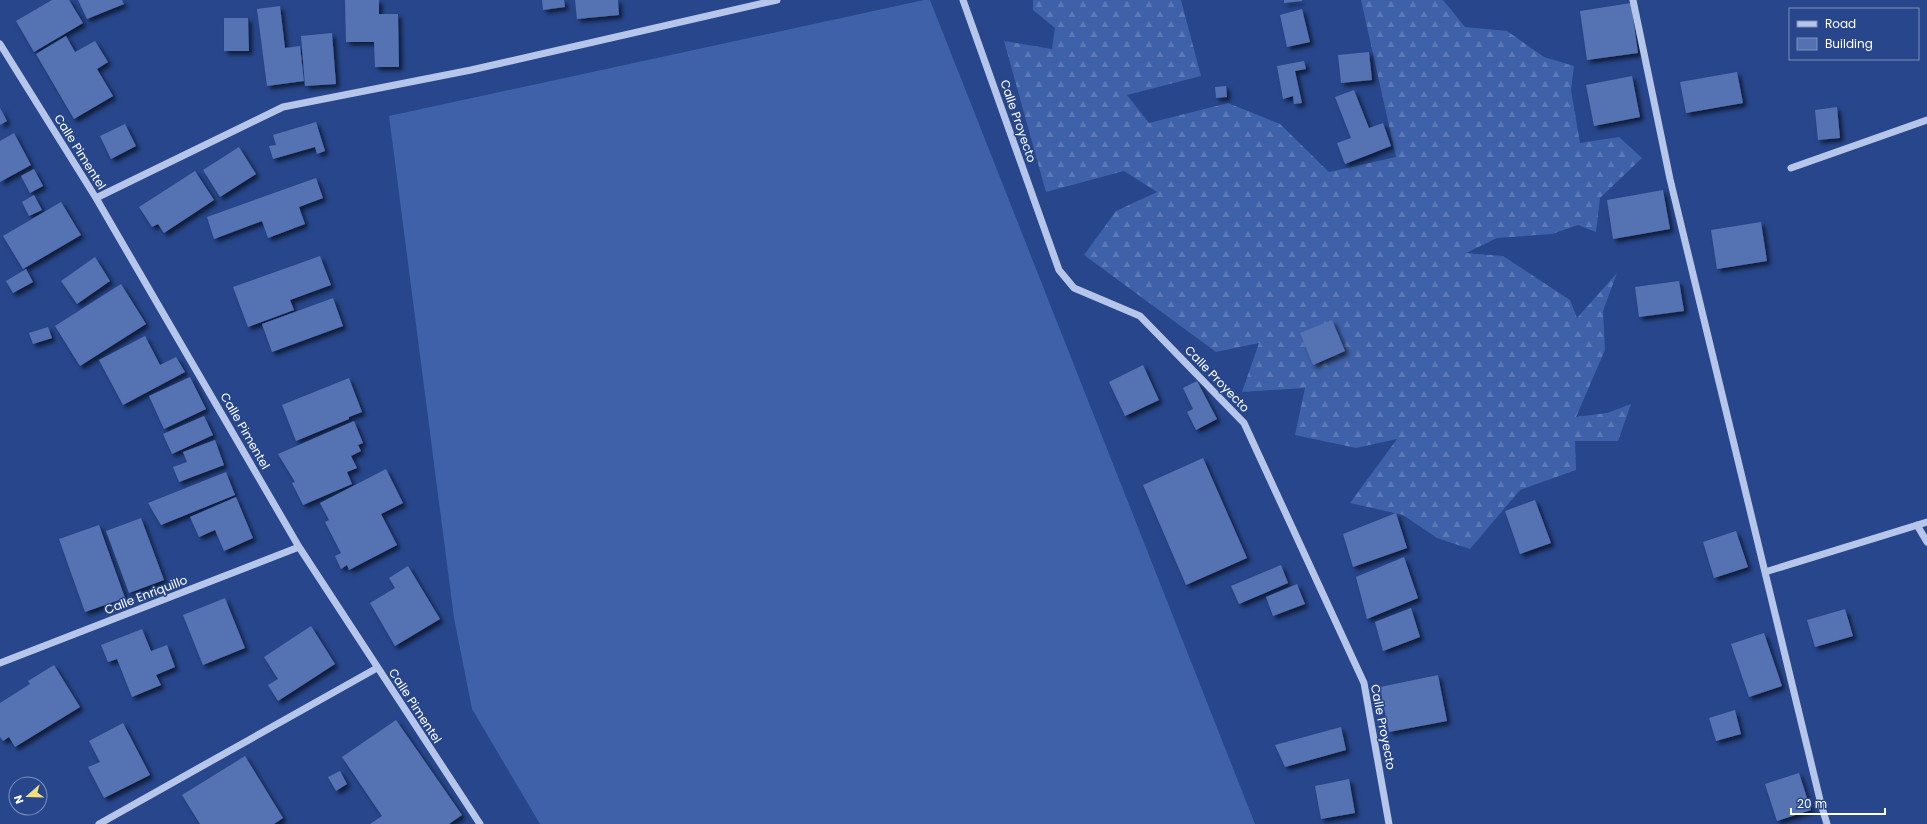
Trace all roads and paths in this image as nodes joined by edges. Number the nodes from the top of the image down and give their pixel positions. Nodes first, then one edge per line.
1 (776, 0) edge
2 (964, 0) edge
3 (1633, 0) edge
4 (0, 44) edge
5 (1927, 120) edge
6 (1791, 168) dead end
7 (96, 198) junction
8 (1927, 522) edge
9 (1917, 525) junction
10 (1927, 542) edge
11 (300, 547) junction
12 (1765, 572) junction
13 (0, 663) edge
14 (377, 668) junction
15 (99, 824) edge
16 (480, 824) edge
17 (1390, 824) edge
18 (1827, 824) edge

1 - 7 street
2 - 17 street, Calle Proyecto
3 - 12 street
4 - 7 street, Calle Pimentel
5 - 6 street
7 - 11 street, Calle Pimentel
8 - 9 street
9 - 10 street
9 - 12 street
11 - 13 street, Calle Enriquillo
11 - 14 street, Calle Pimentel
12 - 18 street
14 - 15 street
14 - 16 street, Calle Pimentel

